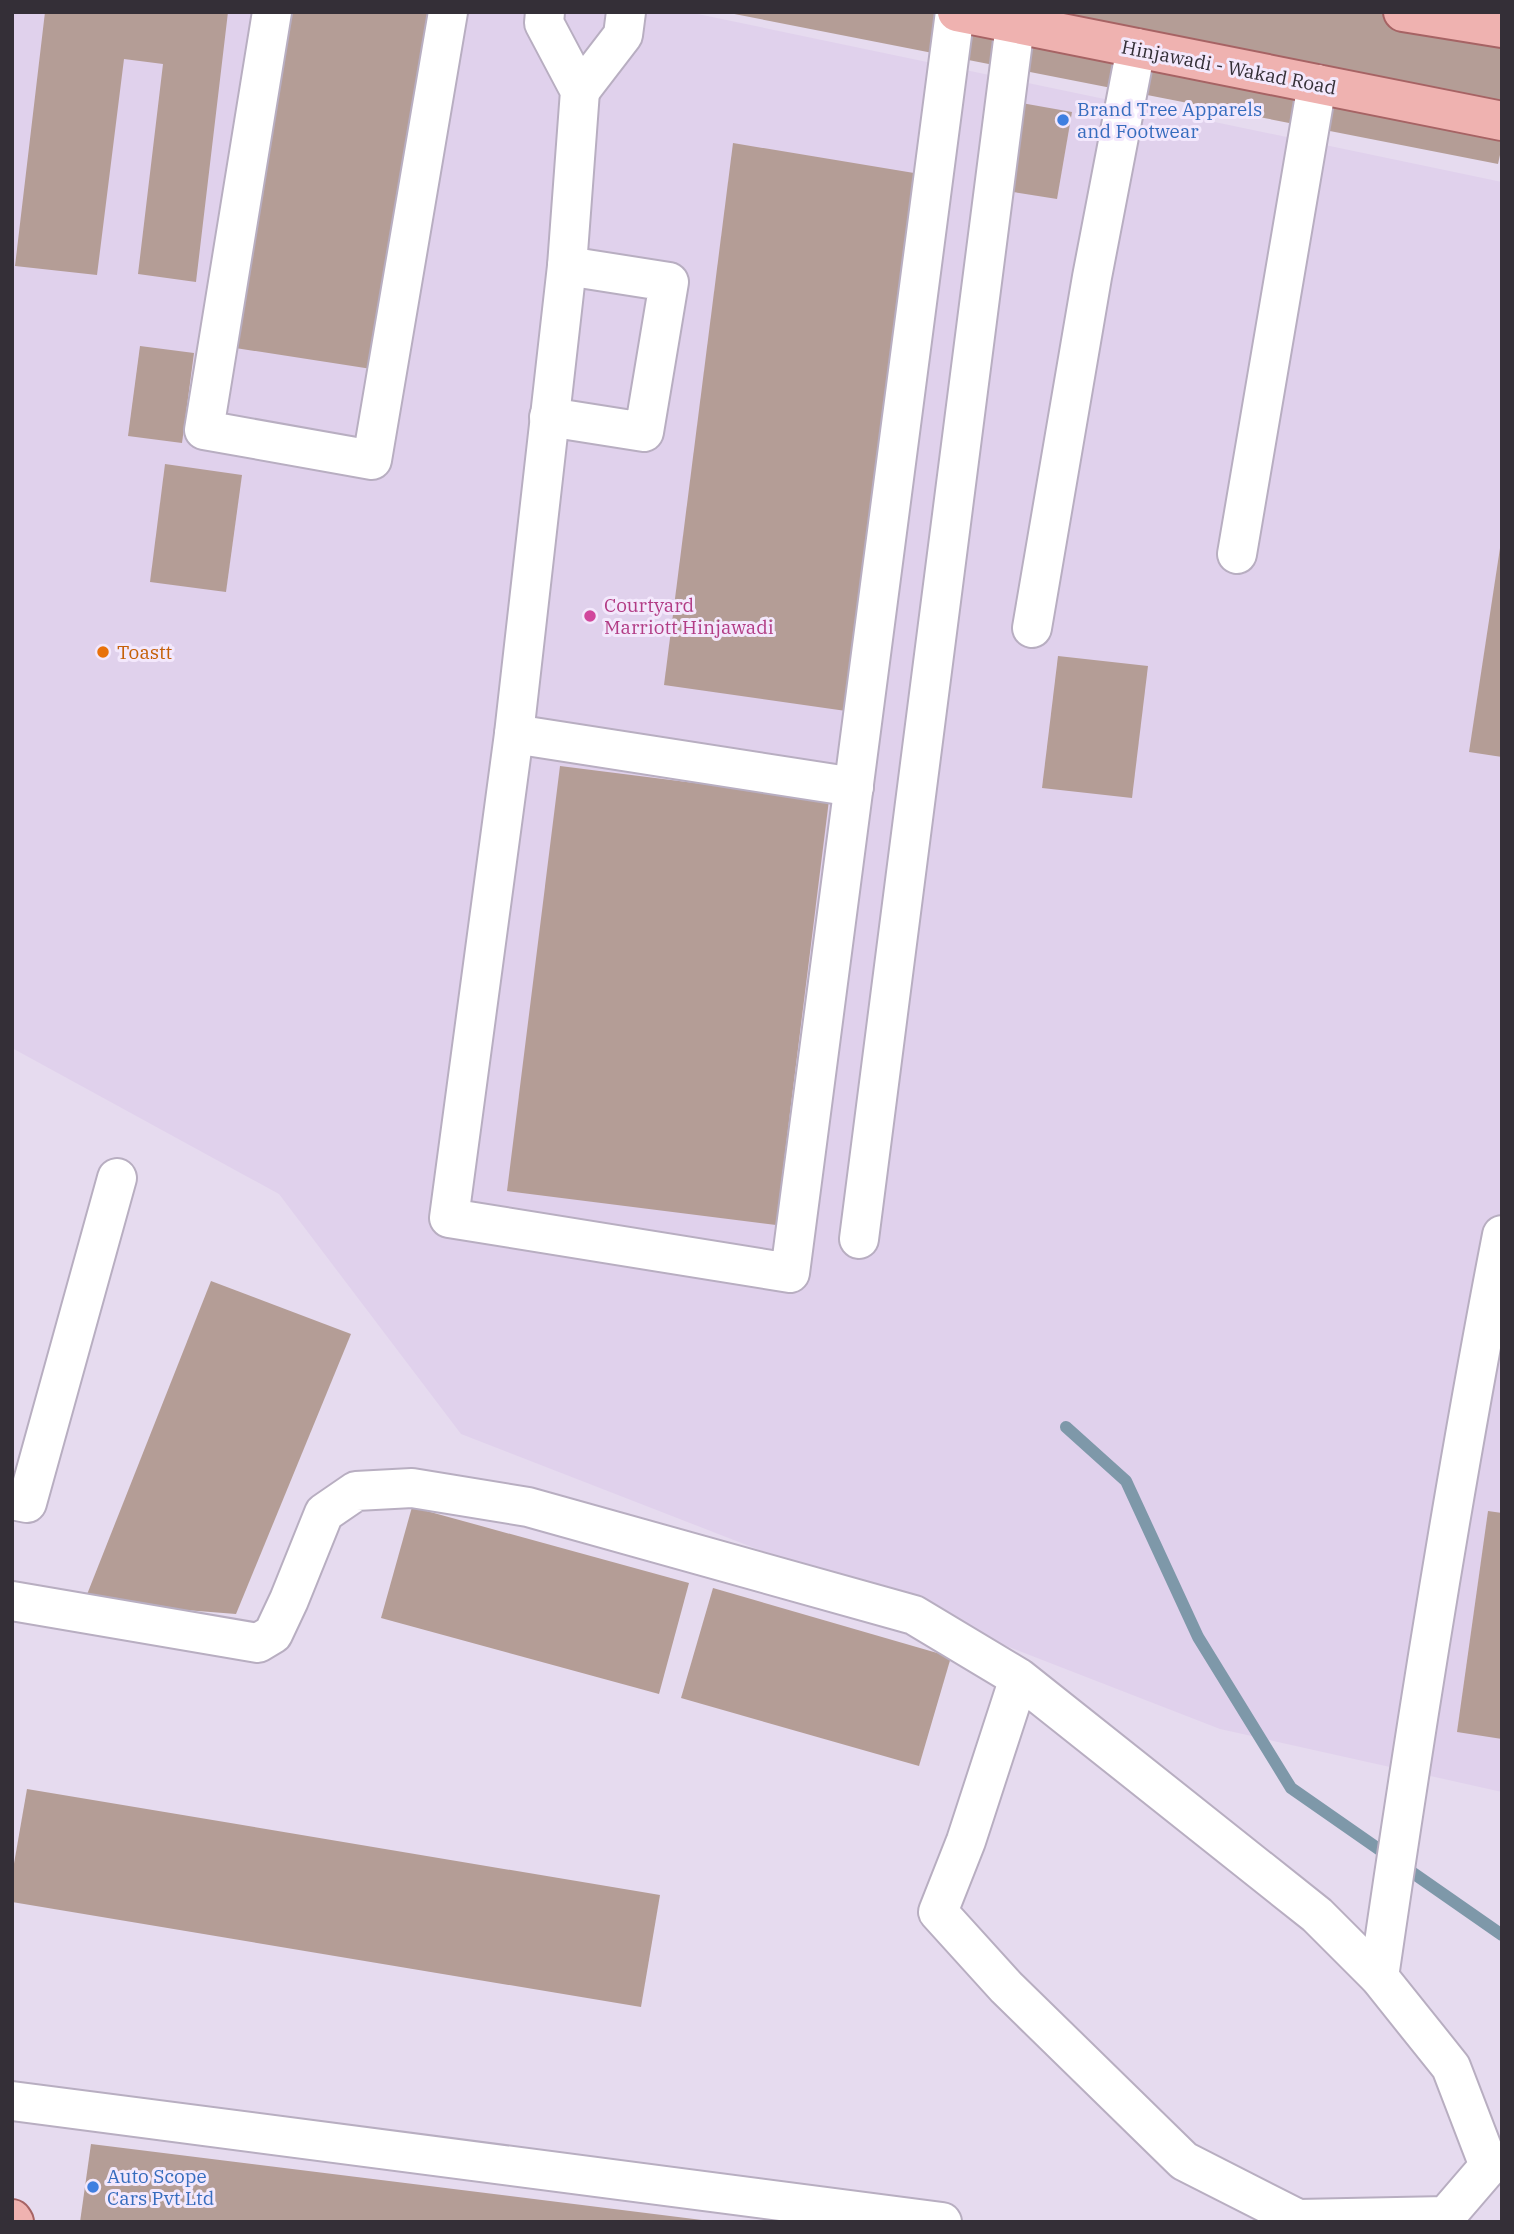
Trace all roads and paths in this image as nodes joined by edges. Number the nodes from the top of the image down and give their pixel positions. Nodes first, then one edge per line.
1 (272, 12) edge
2 (448, 12) edge
3 (545, 12) edge
4 (626, 12) edge
5 (956, 12) edge
6 (1403, 12) edge
7 (1015, 24) junction
8 (1502, 28) edge
9 (1136, 48) junction
10 (1317, 84) junction
11 (580, 91) junction
12 (1502, 121) edge
13 (566, 266) junction
14 (549, 416) junction
15 (1237, 554) dead end
16 (1032, 628) dead end
17 (514, 734) junction
18 (854, 786) junction
19 (117, 1178) dead end
20 (1502, 1236) edge
21 (859, 1239) dead end
22 (1485, 1410) edge
23 (12, 1500) edge
24 (12, 1601) edge
25 (1019, 1678) junction
26 (1379, 1977) junction
27 (12, 2101) edge
28 (1495, 2169) edge
29 (942, 2222) edge

1 - 2 street
3 - 11 street
4 - 11 street
5 - 7 main road, Hinjawadi - Wakad Road
5 - 18 street
6 - 8 main road
7 - 9 main road, Hinjawadi - Wakad Road
7 - 21 street
9 - 10 main road, Hinjawadi - Wakad Road
9 - 16 street
10 - 12 main road, Hinjawadi - Wakad Road
10 - 15 street
11 - 13 street
13 - 14 street
13 - 14 street
14 - 17 street
17 - 18 street
17 - 18 street
19 - 23 street
20 - 22 street
22 - 26 street
24 - 25 street
25 - 26 street
25 - 28 street
26 - 28 street
27 - 29 street

